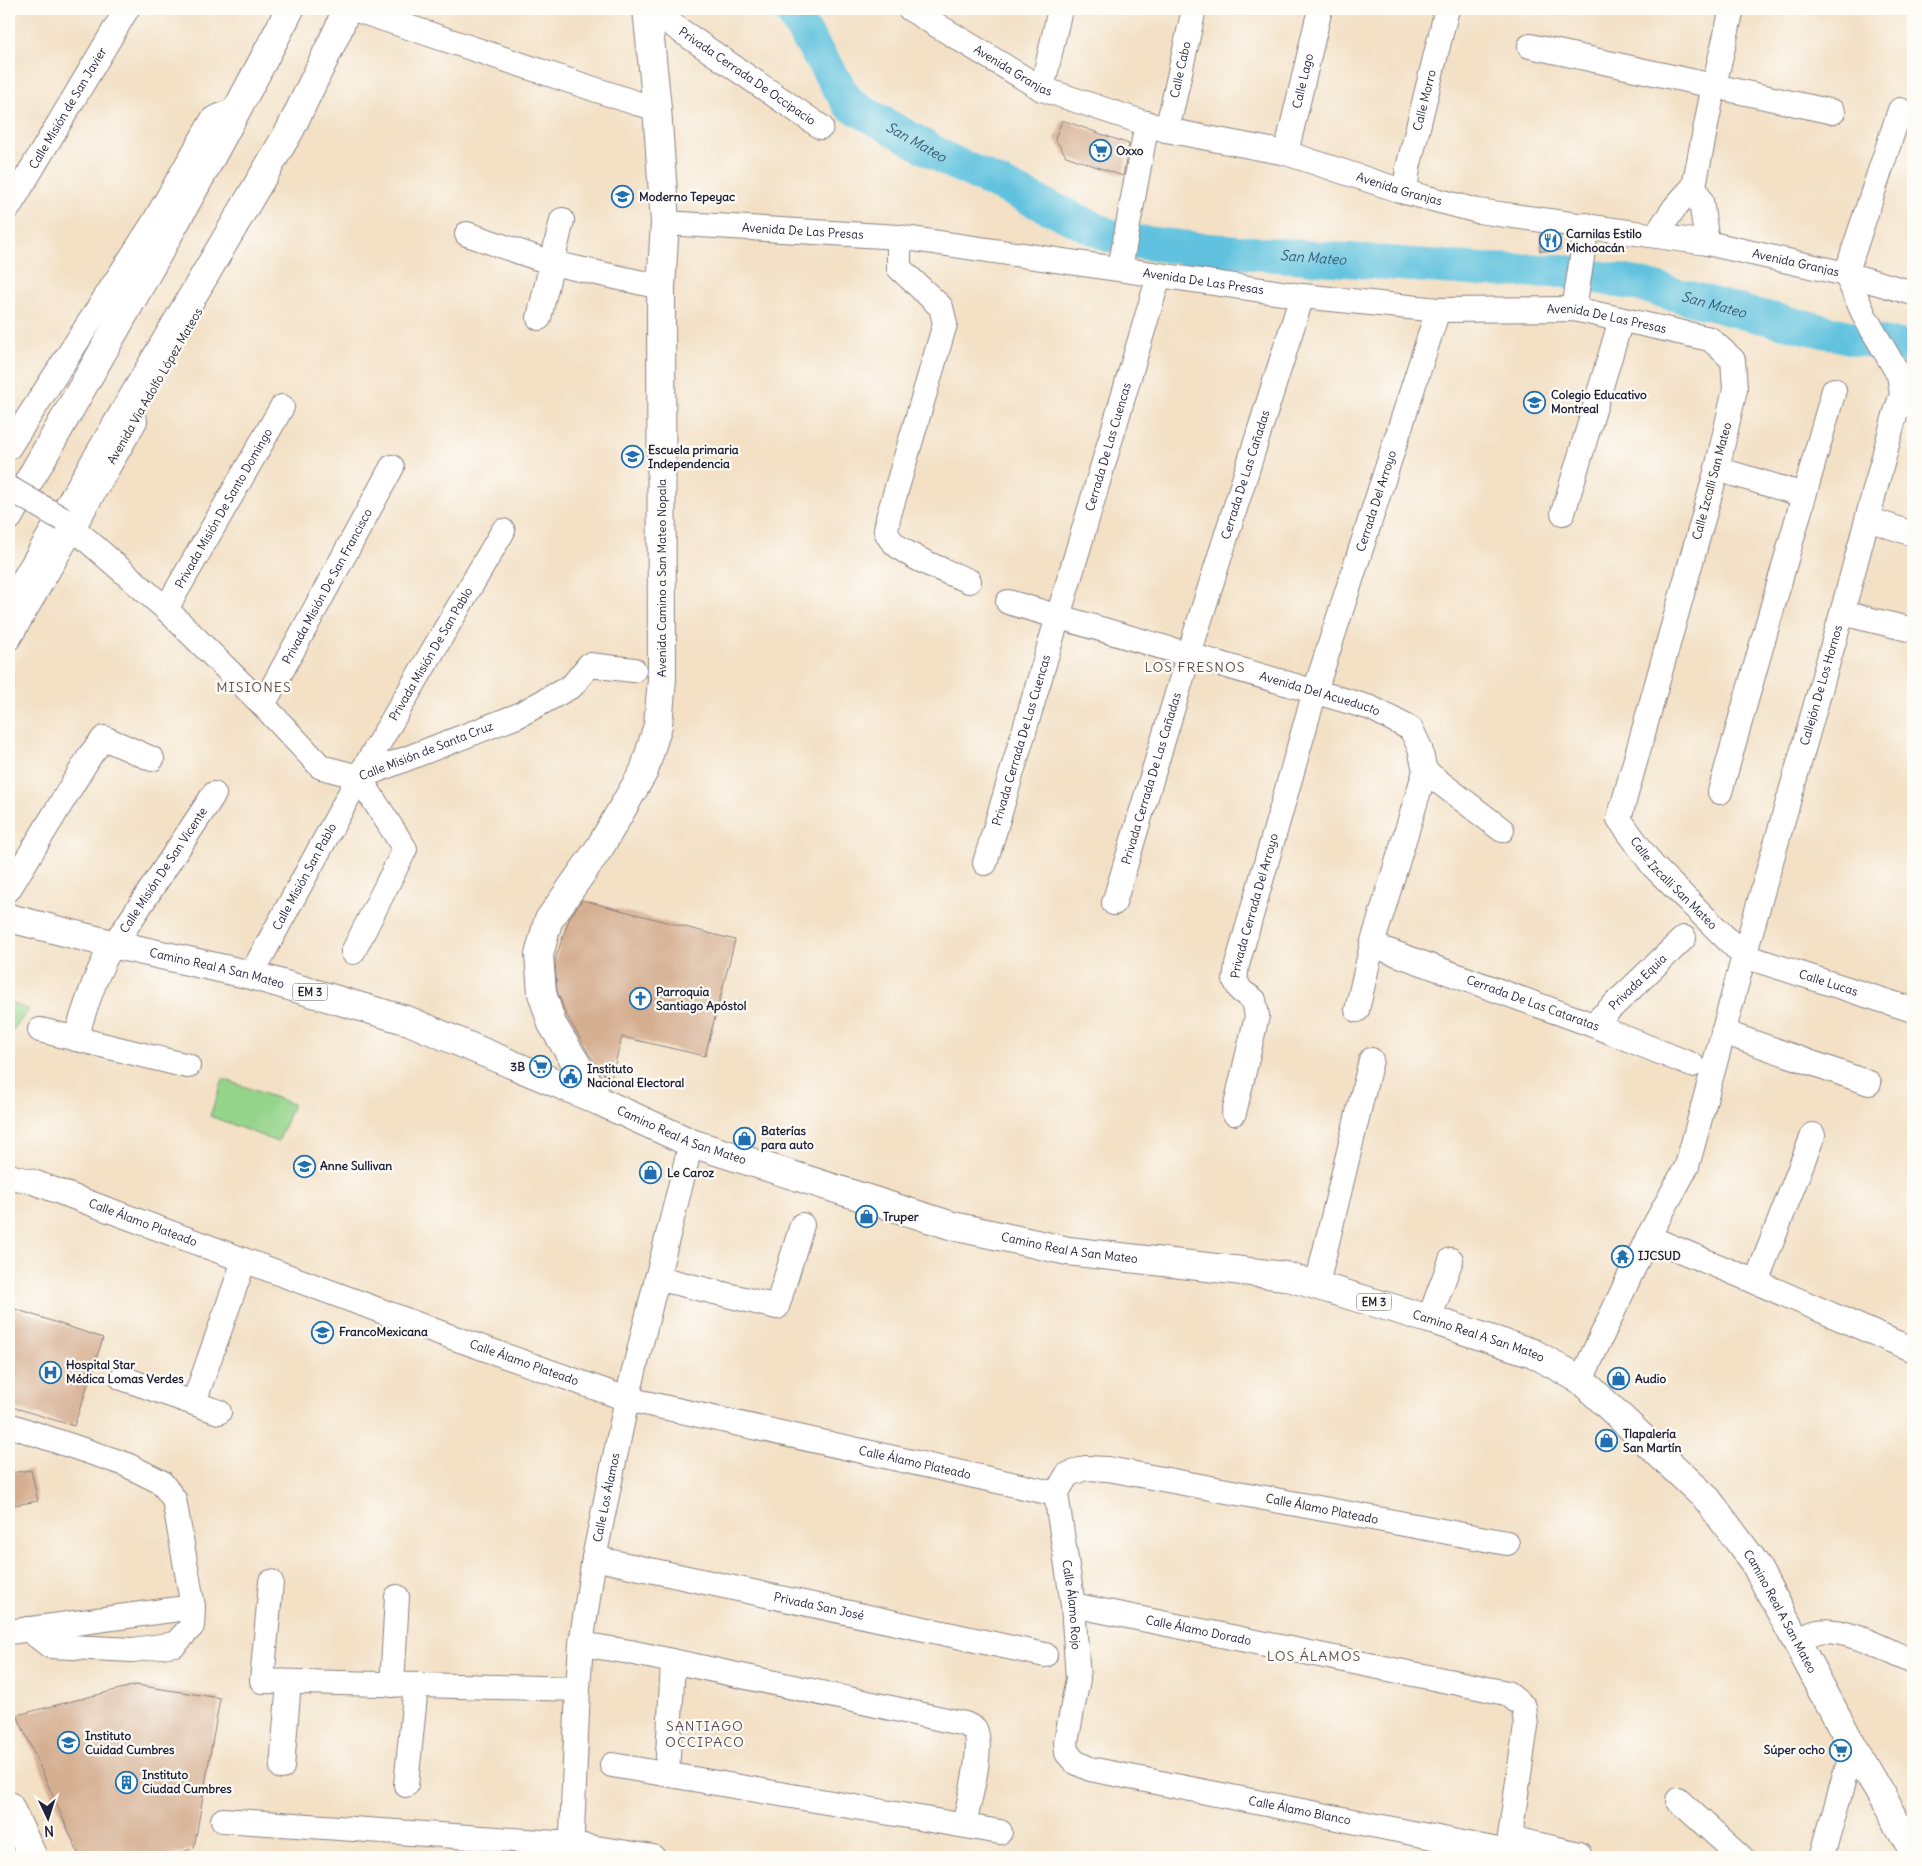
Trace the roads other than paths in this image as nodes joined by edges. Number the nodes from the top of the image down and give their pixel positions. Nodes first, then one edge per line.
1 (127, 9) edge
2 (290, 9) edge
3 (648, 9) edge
4 (910, 9) edge
5 (1060, 9) edge
6 (1194, 9) edge
7 (1320, 9) edge
8 (1447, 9) edge
9 (1732, 9) edge
10 (348, 14) edge
11 (938, 18) edge
12 (1530, 46) dead end
13 (1714, 85) junction
14 (1042, 88) junction
15 (239, 108) junction
16 (656, 108) junction
17 (1900, 110) dead end
18 (1833, 112) dead end
19 (1156, 126) junction
20 (821, 127) dead end
21 (290, 130) junction
22 (1286, 153) junction
23 (1694, 186) junction
24 (1405, 192) junction
25 (9, 207) edge
26 (562, 220) dead end
27 (664, 223) junction
28 (467, 234) dead end
29 (1585, 234) junction
30 (1656, 235) junction
31 (899, 237) junction
32 (1707, 243) junction
33 (552, 263) junction
34 (1121, 263) junction
35 (1846, 274) junction
36 (1159, 276) junction
37 (661, 287) junction
38 (1913, 290) edge
39 (1302, 296) junction
40 (1575, 301) junction
41 (1438, 310) junction
42 (539, 318) dead end
43 (1621, 320) junction
44 (1733, 360) joint
45 (1834, 390) dead end
46 (282, 407) dead end
47 (9, 447) edge
48 (392, 468) dead end
49 (1717, 468) junction
50 (9, 488) edge
51 (1804, 495) junction
52 (1563, 513) dead end
53 (9, 516) edge
54 (1868, 519) junction
55 (69, 523) junction
56 (503, 531) dead end
57 (1913, 534) edge
58 (970, 581) dead end
59 (1008, 602) dead end
60 (9, 608) edge
61 (166, 608) junction
62 (1842, 613) junction
63 (1058, 617) junction
64 (1913, 630) edge
65 (9, 638) edge
66 (1189, 654) junction
67 (634, 670) dead end
68 (1314, 691) junction
69 (263, 705) junction
70 (152, 759) dead end
71 (1425, 771) junction
72 (359, 777) junction
73 (1720, 792) dead end
74 (214, 794) dead end
75 (1502, 830) dead end
76 (985, 863) dead end
77 (9, 889) edge
78 (1114, 903) dead end
79 (9, 918) edge
80 (1684, 938) dead end
81 (112, 944) junction
82 (1372, 944) junction
83 (353, 952) dead end
84 (1744, 956) junction
85 (251, 975) junction
86 (1357, 1010) dead end
87 (1913, 1010) edge
88 (1593, 1025) junction
89 (40, 1030) dead end
90 (1723, 1032) junction
91 (75, 1039) junction
92 (1370, 1060) dead end
93 (1692, 1065) dead end
94 (188, 1066) dead end
95 (1869, 1083) dead end
96 (599, 1101) junction
97 (1234, 1113) dead end
98 (1813, 1135) dead end
99 (691, 1143) junction
100 (9, 1176) edge
101 (802, 1225) dead end
102 (1648, 1237) junction
103 (1451, 1260) dead end
104 (244, 1261) junction
105 (658, 1278) junction
106 (1756, 1282) junction
107 (1317, 1284) junction
108 (1430, 1319) junction
109 (1913, 1349) edge
110 (122, 1378) dead end
111 (1581, 1380) junction
112 (627, 1399) junction
113 (194, 1402) junction
114 (219, 1412) dead end
115 (9, 1425) edge
116 (1056, 1494) junction
117 (1507, 1544) dead end
118 (594, 1558) junction
119 (271, 1582) dead end
120 (397, 1597) dead end
121 (1073, 1605) junction
122 (193, 1607) junction
123 (18, 1631) edge
124 (1797, 1643) junction
125 (581, 1644) junction
126 (1045, 1655) dead end
127 (673, 1662) junction
128 (1913, 1662) edge
129 (289, 1682) junction
130 (392, 1685) junction
131 (416, 1686) junction
132 (578, 1689) junction
133 (1853, 1747) junction
134 (612, 1765) dead end
135 (282, 1767) dead end
136 (1090, 1769) joint
137 (667, 1774) junction
138 (406, 1785) dead end
139 (1678, 1800) dead end
140 (9, 1806) edge
141 (223, 1820) dead end
142 (964, 1825) junction
143 (1000, 1832) dead end
144 (1508, 1849) edge
145 (571, 1850) edge
146 (1913, 1850) edge
147 (1578, 1854) dead end
148 (33, 1857) edge
149 (653, 1857) edge
150 (1738, 1857) edge
151 (1822, 1857) edge

1 - 25 street, Calle Misión de San Javier
2 - 15 main road
3 - 16 main road, Avenida Camino a San Mateo Nopala
3 - 20 street, Privada Cerrada De Occipacio
4 - 11 street, Avenida Granjas
5 - 14 street
6 - 19 street, Calle Cabo
7 - 22 street, Calle Lago
8 - 24 street, Calle Morro
9 - 13 street
10 - 16 street
10 - 21 main road, Avenida Via Adolfo López Mateos
11 - 14 street, Avenida Granjas
12 - 13 street
13 - 18 street
13 - 23 street
14 - 19 street, Avenida Granjas
15 - 47 street
15 - 53 main road
16 - 27 main road, Avenida Camino a San Mateo Nopala
17 - 35 street
19 - 22 street, Avenida Granjas
19 - 34 street, Calle Cabo
21 - 55 street, Avenida Via Adolfo López Mateos
21 - 60 main road, Avenida Via Adolfo López Mateos
22 - 24 street, Avenida Granjas
23 - 30 street
23 - 32 street
24 - 29 street, Avenida Granjas
26 - 33 street
27 - 31 street, Avenida De Las Presas
27 - 37 main road, Avenida Camino a San Mateo Nopala
28 - 33 street
29 - 30 street, Avenida Granjas
29 - 40 street
30 - 32 street, Avenida Granjas
31 - 34 street, Avenida De Las Presas
31 - 58 street
32 - 35 street, Avenida Granjas
33 - 37 street
33 - 42 street
34 - 36 street, Avenida De Las Presas
35 - 38 street, Avenida Granjas
35 - 54 street, Callejón De Los Hornos
36 - 39 street, Avenida De Las Presas
36 - 63 street, Cerrada De Las Cuencas
37 - 96 main road, Avenida Camino a San Mateo Nopala
39 - 41 street, Avenida De Las Presas
39 - 66 street, Cerrada De Las Cañadas
40 - 41 street, Avenida De Las Presas
40 - 43 street, Avenida De Las Presas
41 - 68 street, Cerrada Del Arroyo
43 - 44 street, Avenida De Las Presas
43 - 52 street
44 - 49 street, Calle Izcalli San Mateo
45 - 51 street
46 - 61 street, Privada Misión De Santo Domingo
48 - 69 street, Privada Misión De San Francisco
49 - 51 street
49 - 84 street, Calle Izcalli San Mateo
50 - 55 street, Calle Misión de Santa Cruz, bridge
51 - 73 street
54 - 57 street
54 - 62 street, Callejón De Los Hornos
55 - 61 street, Calle Misión de Santa Cruz
55 - 65 street, Avenida Via Adolfo López Mateos
56 - 72 street, Privada Misión De San Pablo
59 - 63 street, Avenida Del Acueducto
61 - 69 street, Calle Misión de Santa Cruz
62 - 64 street
62 - 84 street, Callejón De Los Hornos
63 - 66 street, Avenida Del Acueducto
63 - 76 street, Privada Cerrada De Las Cuencas
66 - 68 street, Avenida Del Acueducto
66 - 78 street, Privada Cerrada De Las Cañadas
67 - 72 street, Calle Misión de Santa Cruz
68 - 71 street, Avenida Del Acueducto
68 - 97 street, Privada Cerrada Del Arroyo
69 - 72 street, Calle Misión de Santa Cruz
70 - 77 street
71 - 75 street
71 - 82 street, Avenida Del Acueducto
72 - 83 street
72 - 85 street, Calle Misión San Pablo
74 - 81 street, Calle Misión De San Vicente
79 - 81 main road, Camino Real A San Mateo / EM 3
80 - 88 street, Privada Equia
81 - 85 main road, Camino Real A San Mateo / EM 3
81 - 91 street, Calle Misión De San Vicente
82 - 86 street, Avenida Del Acueducto
82 - 88 street, Cerrada De Las Cataratas
84 - 87 street, Calle Lucas
84 - 90 street
85 - 96 main road, Camino Real A San Mateo / EM 3
88 - 93 street, Cerrada De Las Cataratas
89 - 91 street
90 - 95 street
90 - 102 street
91 - 94 street
92 - 107 street
96 - 99 main road, Camino Real A San Mateo / EM 3
98 - 106 street
99 - 105 street, Calle Los Álamos
99 - 107 main road, Camino Real A San Mateo / EM 3
100 - 104 street, Calle Álamo Plateado
101 - 105 street
102 - 106 street
102 - 111 street
103 - 108 street
104 - 112 street, Calle Álamo Plateado
104 - 113 street
105 - 112 street, Calle Los Álamos
106 - 109 street
107 - 108 main road, Camino Real A San Mateo / EM 3
108 - 111 main road, Camino Real A San Mateo / EM 3
110 - 113 street
111 - 124 main road, Camino Real A San Mateo / EM 3
112 - 116 street, Calle Álamo Plateado
112 - 118 street, Calle Los Álamos
113 - 114 street
115 - 122 street
116 - 117 street, Calle Álamo Plateado
116 - 121 street, Calle Álamo Rojo
118 - 125 street, Calle Los Álamos
118 - 126 street, Privada San José
119 - 129 street
120 - 130 street
121 - 136 street, Calle Álamo Rojo
121 - 144 street, Calle Álamo Dorado
122 - 123 street
122 - 123 street
124 - 128 street
124 - 133 main road, Camino Real A San Mateo / EM 3
125 - 127 street
125 - 132 street, Calle Los Álamos
127 - 137 street
127 - 142 street
129 - 130 street
129 - 135 street
130 - 131 street
131 - 132 street
131 - 138 street
132 - 145 street, Calle Los Álamos
133 - 146 main road, Camino Real A San Mateo / EM 3
133 - 151 street
134 - 137 street
136 - 144 street, Calle Álamo Blanco
137 - 142 street
139 - 150 street
140 - 148 main road
141 - 145 street
142 - 143 street
144 - 147 street, Calle Álamo Blanco
145 - 149 street

